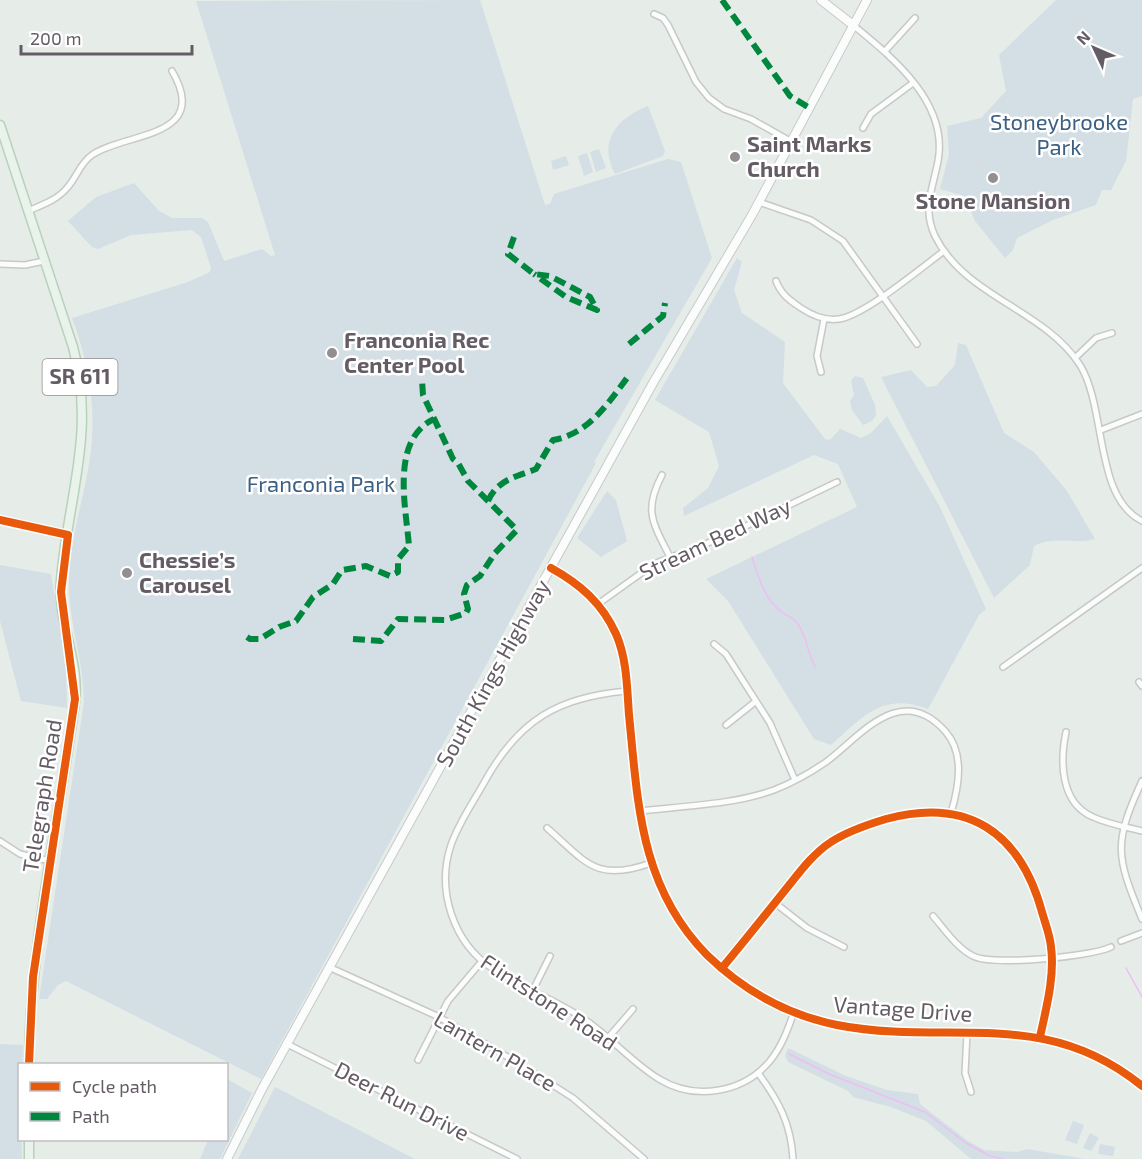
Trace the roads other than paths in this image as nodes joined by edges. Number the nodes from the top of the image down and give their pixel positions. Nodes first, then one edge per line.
1 (821, 0) edge
2 (867, 0) edge
3 (654, 14) dead end
4 (915, 18) dead end
5 (853, 26) junction
6 (885, 51) junction
7 (172, 71) dead end
8 (913, 83) junction
9 (0, 126) edge
10 (863, 128) dead end
11 (790, 141) junction
12 (759, 202) junction
13 (26, 211) junction
14 (944, 251) junction
15 (44, 261) junction
16 (0, 264) edge
17 (776, 281) dead end
18 (883, 294) junction
19 (824, 319) junction
20 (1112, 333) dead end
21 (917, 344) dead end
22 (1075, 358) junction
23 (821, 372) dead end
24 (1142, 414) edge
25 (1101, 430) junction
26 (662, 475) dead end
27 (837, 482) dead end
28 (0, 520) edge
29 (1142, 521) edge
30 (68, 535) junction
31 (670, 557) junction
32 (551, 568) junction
33 (1142, 568) edge
34 (598, 604) junction
35 (714, 644) dead end
36 (1003, 667) dead end
37 (627, 690) junction
38 (755, 702) junction
39 (726, 724) dead end
40 (1066, 732) dead end
41 (795, 780) junction
42 (1142, 781) edge
43 (639, 811) junction
44 (951, 813) junction
45 (1124, 826) junction
46 (546, 828) dead end
47 (1142, 831) edge
48 (0, 841) edge
49 (50, 861) junction
50 (651, 863) junction
51 (774, 903) junction
52 (933, 916) dead end
53 (1142, 919) edge
54 (1142, 933) edge
55 (1121, 941) dead end
56 (844, 947) dead end
57 (1111, 947) dead end
58 (550, 956) dead end
59 (1052, 957) junction
60 (482, 961) junction
61 (331, 968) junction
62 (722, 969) junction
63 (533, 990) junction
64 (633, 1009) dead end
65 (794, 1012) junction
66 (440, 1017) junction
67 (967, 1033) junction
68 (1040, 1037) junction
69 (608, 1038) junction
70 (287, 1044) junction
71 (418, 1060) dead end
72 (29, 1063) edge
73 (758, 1073) junction
74 (1142, 1086) edge
75 (971, 1092) dead end
76 (29, 1141) edge
77 (29, 1159) edge
78 (227, 1159) edge
79 (517, 1159) edge
80 (644, 1159) edge
81 (793, 1159) edge

1 - 5 main road
2 - 5 main road, South Kings Highway
3 - 11 street
4 - 6 street
5 - 6 street
5 - 11 main road, South Kings Highway
6 - 8 street
7 - 13 street
8 - 10 street
8 - 14 street
9 - 13 main road, Telegraph Road / SR 611
11 - 12 main road, South Kings Highway
12 - 18 street
12 - 32 main road, South Kings Highway
13 - 15 main road, Telegraph Road / SR 611
14 - 18 street
14 - 22 street
15 - 16 street
15 - 30 main road, Telegraph Road / SR 611
17 - 19 street
18 - 19 street
18 - 21 street
19 - 23 street
20 - 22 street
22 - 25 street
24 - 25 street
25 - 29 street
26 - 31 street
27 - 31 street, Stream Bed Way
28 - 30 main road
30 - 49 main road, Telegraph Road / SR 611
31 - 34 street, Stream Bed Way
32 - 34 street, Vantage Drive
32 - 61 main road, South Kings Highway
33 - 36 street
34 - 37 street, Vantage Drive
35 - 38 street
37 - 43 street, Vantage Drive
37 - 60 street, Flintstone Road
38 - 39 street
38 - 41 street
40 - 45 street
41 - 43 street
41 - 44 street
42 - 45 street
43 - 50 street, Vantage Drive
44 - 51 street
44 - 59 street
45 - 47 street
45 - 53 street
46 - 50 street
48 - 49 street
49 - 72 main road, Telegraph Road / SR 611
50 - 62 street, Vantage Drive
51 - 56 street
51 - 62 street
52 - 59 street
54 - 55 street
57 - 59 street
58 - 63 street
59 - 68 street
60 - 63 street, Flintstone Road
60 - 66 street
61 - 66 street, Lantern Place
61 - 70 main road, South Kings Highway
62 - 65 street, Vantage Drive
63 - 69 street, Flintstone Road
64 - 69 street
65 - 67 street, Vantage Drive
65 - 73 street, Flintstone Road
66 - 71 street
66 - 80 street, Lantern Place
67 - 68 street, Vantage Drive
67 - 75 street
68 - 74 street, Vantage Drive
69 - 73 street, Flintstone Road
70 - 78 main road, South Kings Highway
70 - 79 street, Deer Run Drive
73 - 81 street
76 - 77 main road

